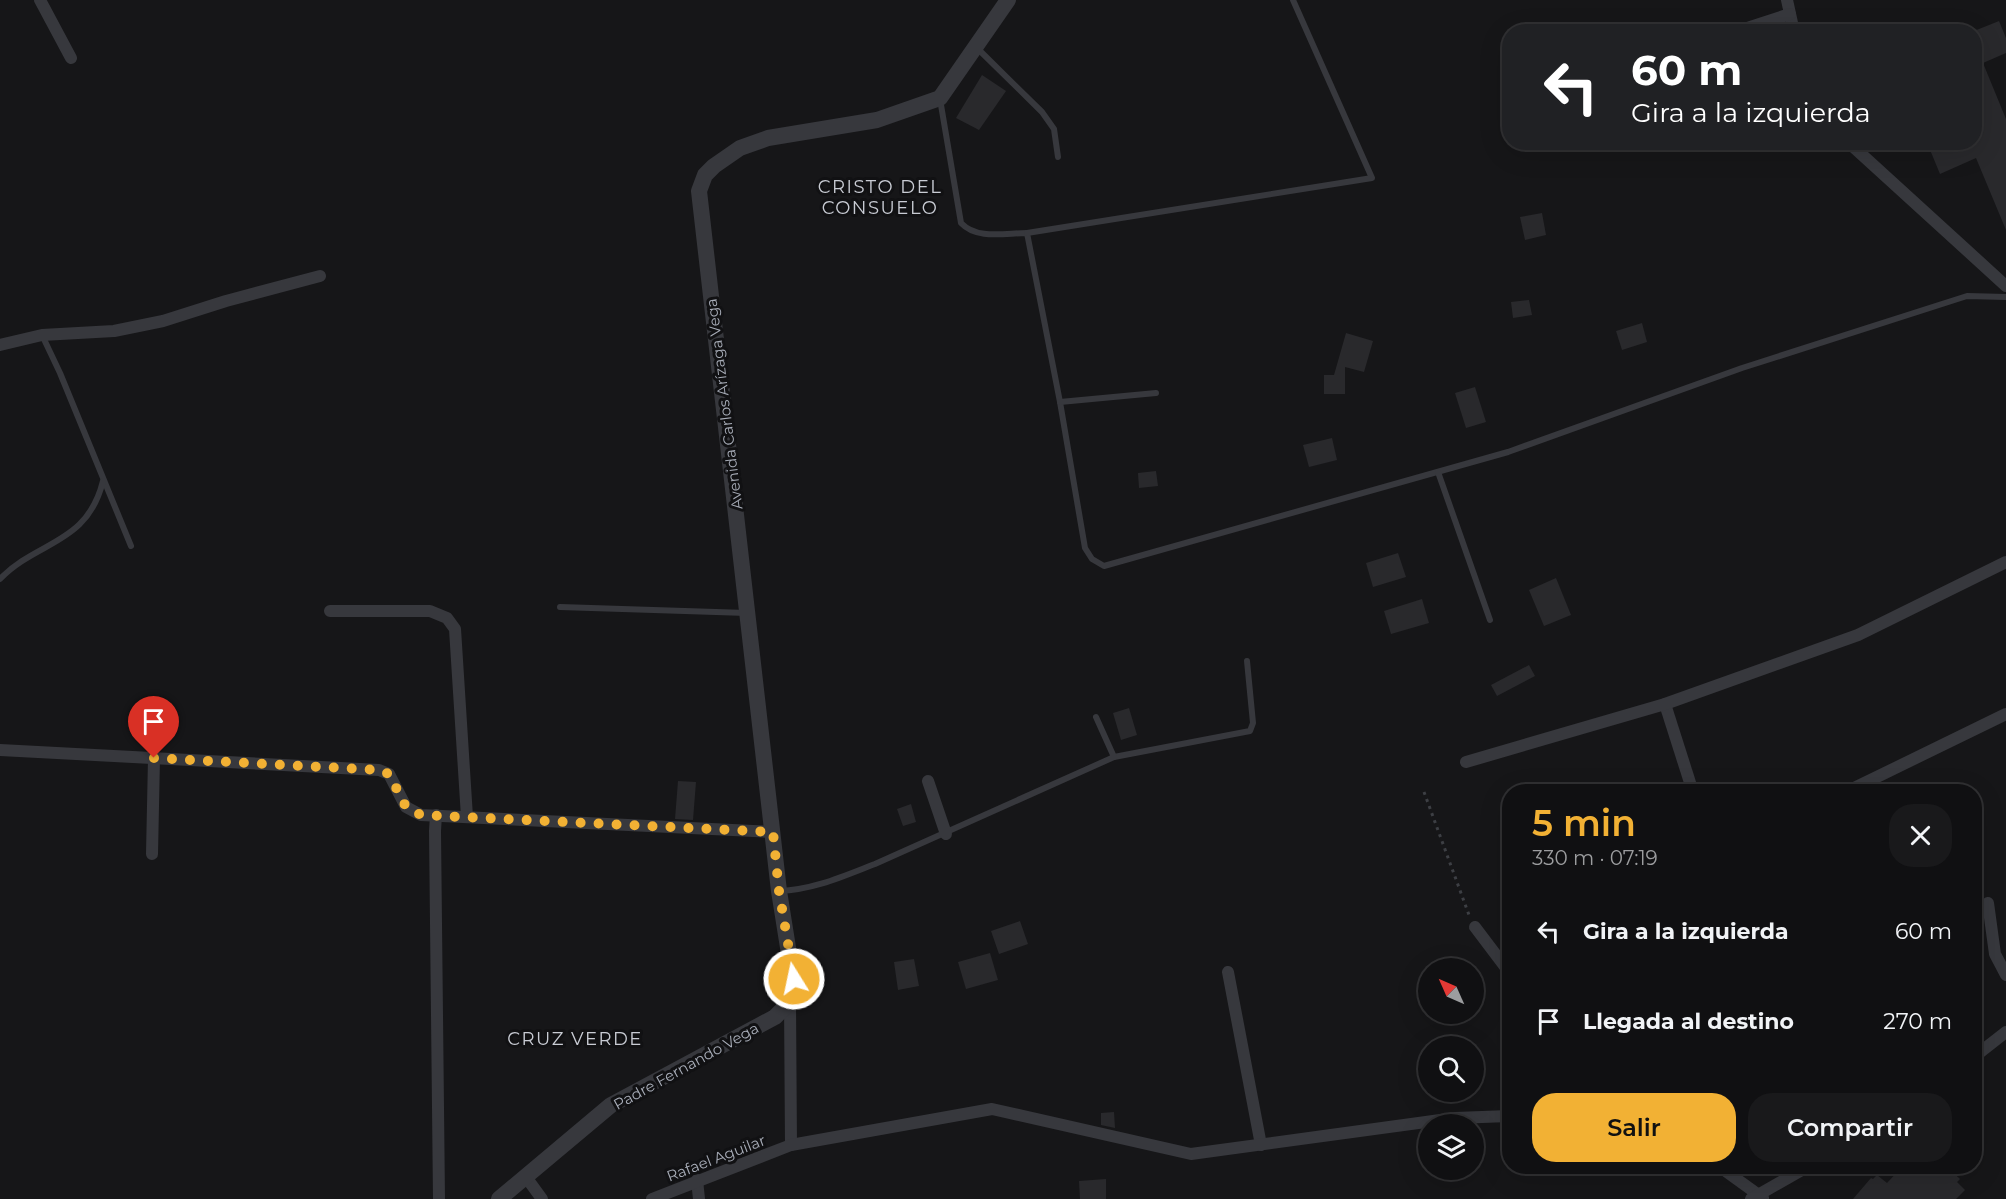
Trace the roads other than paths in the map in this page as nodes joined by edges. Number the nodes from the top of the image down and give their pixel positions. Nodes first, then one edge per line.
1 (40, 0) edge
2 (1008, 0) edge
3 (1293, 0) edge
4 (1787, 0) edge
5 (1790, 14) junction
6 (1760, 24) edge
7 (1792, 24) edge
8 (976, 47) junction
9 (71, 58) dead end
10 (940, 99) junction
11 (1857, 150) edge
12 (1058, 157) dead end
13 (1027, 233) junction
14 (320, 276) dead end
15 (2006, 286) edge
16 (2006, 297) edge
17 (42, 335) junction
18 (0, 345) edge
19 (1156, 393) dead end
20 (1060, 402) junction
21 (1438, 472) junction
22 (103, 480) junction
23 (131, 546) dead end
24 (2006, 562) edge
25 (0, 579) edge
26 (560, 607) dead end
27 (330, 611) dead end
28 (748, 613) junction
29 (1490, 620) dead end
30 (1247, 661) dead end
31 (1665, 704) junction
32 (2006, 714) edge
33 (1096, 717) dead end
34 (0, 750) edge
35 (1114, 757) junction
36 (154, 758) junction
37 (1466, 762) dead end
38 (928, 781) dead end
39 (1690, 784) edge
40 (1862, 784) edge
41 (436, 816) junction
42 (468, 817) junction
43 (773, 832) junction
44 (946, 834) junction
45 (152, 854) dead end
46 (779, 891) junction
47 (1988, 903) dead end
48 (1475, 927) road end
49 (1502, 959) edge
50 (1228, 972) dead end
51 (2006, 975) edge
52 (790, 1002) junction
53 (2006, 1032) edge
54 (1982, 1051) edge
55 (1502, 1116) edge
56 (791, 1145) junction
57 (1261, 1145) junction
58 (1728, 1174) edge
59 (1796, 1174) edge
60 (526, 1177) junction
61 (697, 1180) junction
62 (1757, 1198) edge
63 (439, 1199) edge
64 (499, 1199) edge
65 (542, 1199) edge
66 (652, 1199) edge
67 (699, 1199) edge

1 - 9 street
2 - 8 street
3 - 13 lane
4 - 5 street
5 - 6 street
5 - 7 street
8 - 10 street
8 - 12 lane
10 - 13 lane
10 - 28 street, Avenida Carlos Arízaga Vega
11 - 15 street
13 - 20 lane
14 - 17 street
16 - 21 lane
17 - 18 street
17 - 22 lane
19 - 20 lane
20 - 21 lane
21 - 29 lane
22 - 23 lane
22 - 25 lane
24 - 31 street
26 - 28 lane
27 - 42 street
28 - 43 street, Avenida Carlos Arízaga Vega
30 - 35 lane
31 - 37 street
31 - 39 street
32 - 40 street
33 - 35 lane
34 - 36 street
35 - 44 lane
36 - 41 street
36 - 45 street
38 - 44 street
41 - 42 street
41 - 63 street
42 - 43 street
43 - 46 street, Avenida Carlos Arízaga Vega
44 - 46 lane
46 - 52 street, Avenida Carlos Arízaga Vega
47 - 51 street
48 - 49 street
50 - 57 street
52 - 56 street
52 - 60 street, Padre Fernando Vega
53 - 54 street
55 - 57 street, Rafael Aguilar
56 - 57 street, Rafael Aguilar
56 - 61 street, Rafael Aguilar
58 - 62 street
59 - 62 street
60 - 64 street, Padre Fernando Vega
60 - 65 street
61 - 66 street, Rafael Aguilar
61 - 67 street

